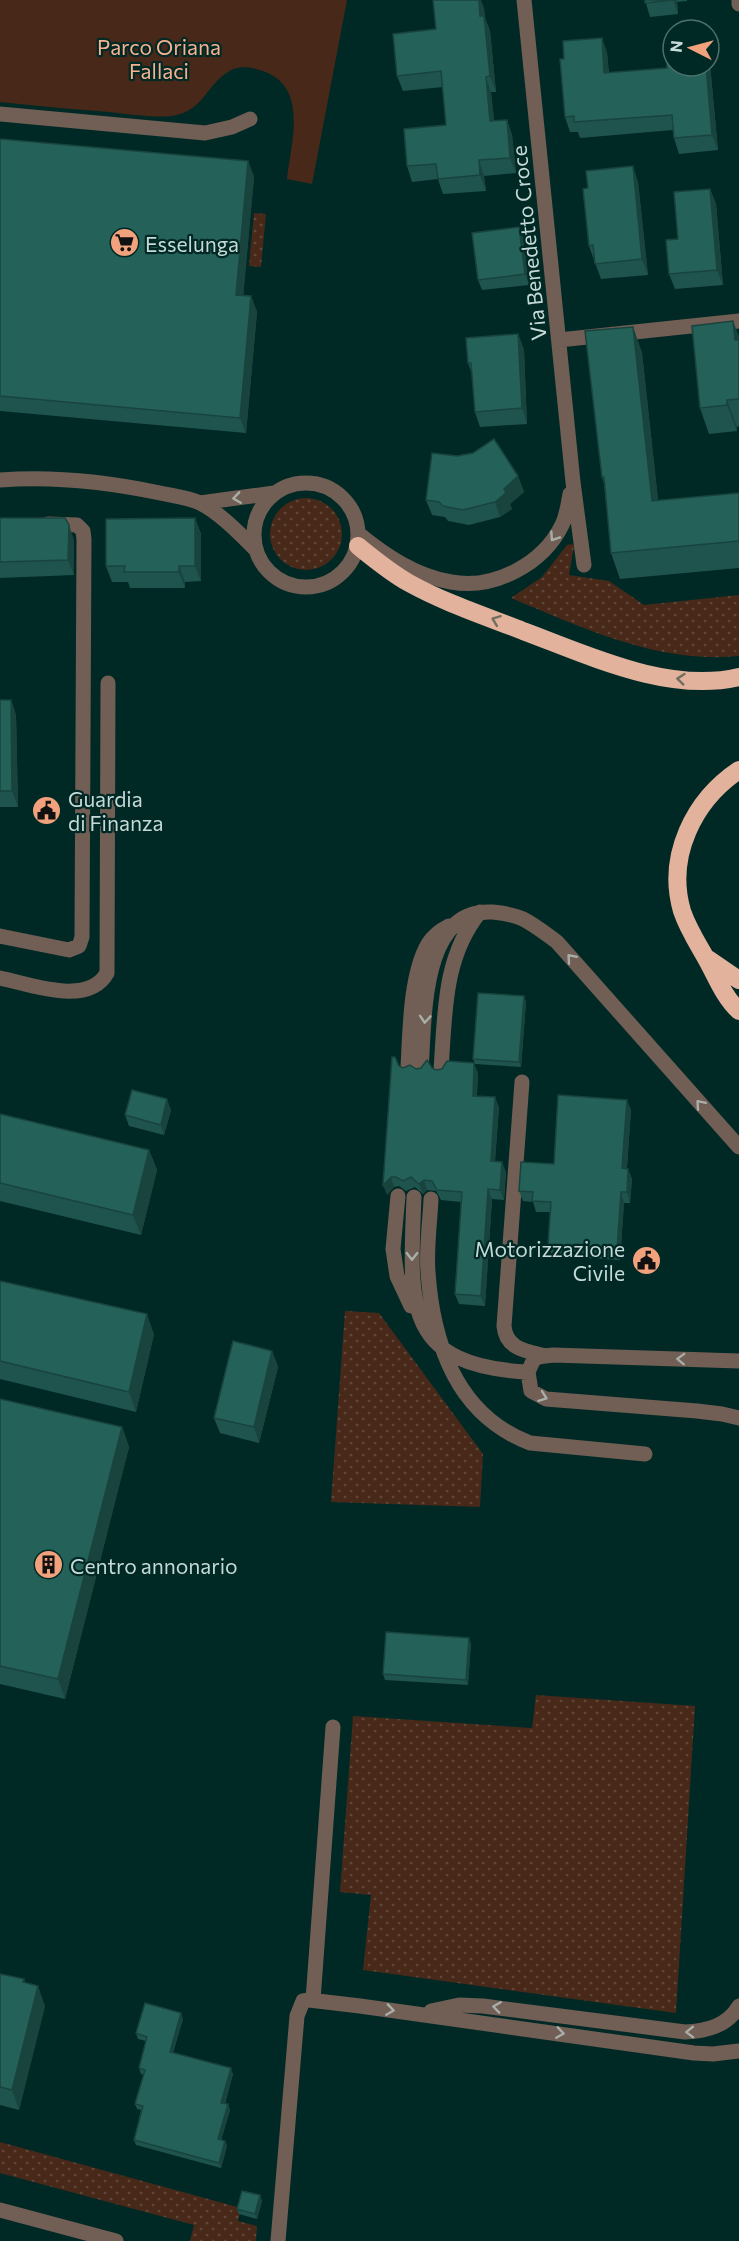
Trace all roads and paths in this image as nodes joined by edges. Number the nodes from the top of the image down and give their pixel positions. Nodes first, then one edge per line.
1 (524, 0) edge
2 (0, 114) edge
3 (250, 118) dead end
4 (739, 321) edge
5 (559, 340) junction
6 (0, 480) edge
7 (573, 482) junction
8 (274, 493) junction
9 (200, 503) junction
10 (34, 524) edge
11 (358, 540) junction
12 (256, 550) junction
13 (584, 566) dead end
14 (739, 677) edge
15 (108, 683) dead end
16 (739, 770) edge
17 (480, 912) junction
18 (0, 936) edge
19 (706, 957) junction
20 (0, 978) edge
21 (739, 980) edge
22 (739, 1011) edge
23 (415, 1068) edge
24 (441, 1070) edge
25 (522, 1082) dead end
26 (739, 1148) edge
27 (398, 1196) dead end
28 (414, 1197) dead end
29 (431, 1199) dead end
30 (425, 1331) junction
31 (441, 1347) junction
32 (545, 1356) junction
33 (739, 1361) edge
34 (528, 1372) junction
35 (739, 1418) edge
36 (645, 1454) dead end
37 (333, 1727) dead end
38 (313, 2000) junction
39 (739, 2006) edge
40 (419, 2014) junction
41 (739, 2051) edge
42 (0, 2210) edge
43 (116, 2241) edge
44 (278, 2241) edge

1 - 5 street, Via Benedetto Croce
2 - 3 street
4 - 5 street
5 - 7 street, Via Benedetto Croce
6 - 9 street
7 -> 11 street, Via Benedetto Croce
7 - 13 street, Via Benedetto Croce
8 -> 9 street
8 - 11 street
8 - 12 street
9 - 12 street
10 - 18 street
11 - 12 street
14 -> 11 highway
15 - 20 street
16 - 19 highway
17 -> 23 street
17 - 24 street
26 -> 17 street
19 - 21 highway
19 - 22 highway
25 - 32 street
27 - 30 street
28 -> 30 street
29 - 31 street
30 - 31 street
31 - 34 street
31 - 36 street
33 -> 32 street
32 - 34 street
34 -> 35 street
37 - 38 street
38 -> 40 street
38 - 44 street
39 -> 40 street
40 -> 41 street
42 - 43 street

